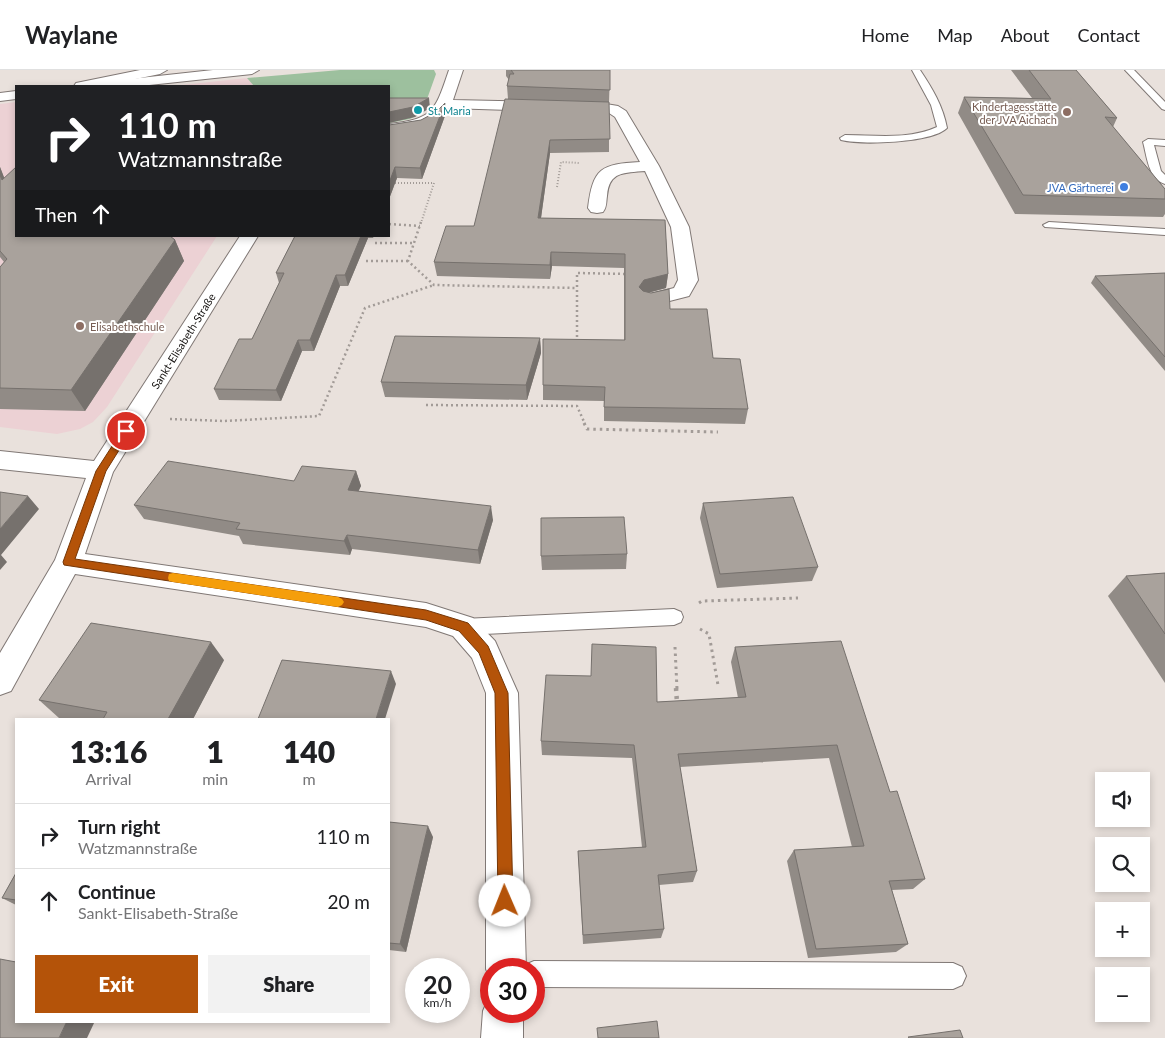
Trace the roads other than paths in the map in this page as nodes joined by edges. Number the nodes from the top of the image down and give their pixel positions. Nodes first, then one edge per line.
1 (160, 70) edge
2 (252, 70) edge
3 (456, 70) edge
4 (916, 70) edge
5 (1129, 70) edge
6 (86, 85) edge
7 (112, 85) edge
8 (15, 95) edge
9 (0, 97) edge
10 (444, 104) junction
11 (1165, 107) edge
12 (390, 129) edge
13 (845, 138) dead end
14 (1165, 143) edge
15 (651, 166) junction
16 (1165, 181) edge
17 (597, 208) dead end
18 (1049, 225) dead end
19 (1165, 232) edge
20 (248, 237) edge
21 (650, 300) edge
22 (0, 460) edge
23 (101, 471) junction
24 (68, 562) junction
25 (674, 617) road end
26 (463, 627) junction
27 (0, 680) edge
28 (506, 958) edge
29 (545, 974) edge
30 (952, 976) dead end
31 (503, 1023) edge
32 (502, 1038) edge

1 - 6 street
2 - 7 street
3 - 10 street
4 - 13 lane
5 - 11 lane
8 - 9 street
10 - 12 street
10 - 15 street
14 - 16 lane
15 - 17 street
15 - 21 street
18 - 19 lane
20 - 23 street, Sankt-Elisabeth-Straße
22 - 23 street
23 - 24 street, Sankt-Elisabeth-Straße
24 - 26 street
24 - 27 street, Sankt-Elisabeth-Straße
25 - 26 lane
26 - 28 street
29 - 30 lane
31 - 32 street

